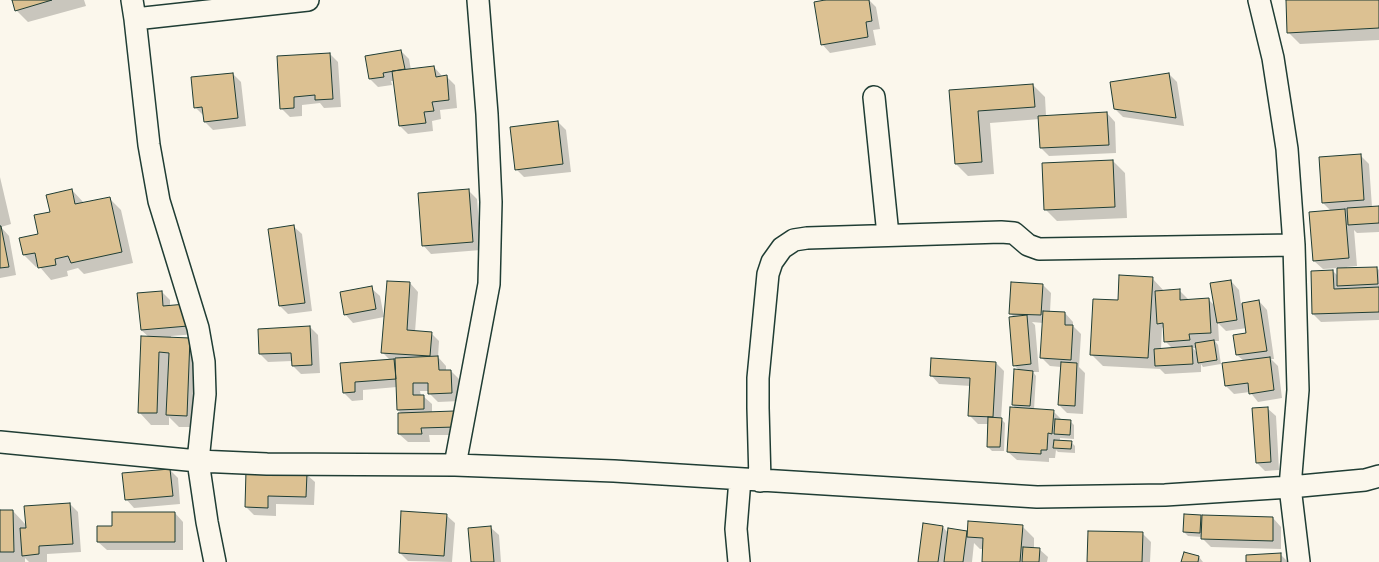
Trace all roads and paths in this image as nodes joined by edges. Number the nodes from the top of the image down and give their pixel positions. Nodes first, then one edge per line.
1 (308, 0) edge
2 (478, 0) edge
3 (1259, 0) edge
4 (133, 10) edge
5 (874, 97) dead end
6 (888, 235) junction
7 (1294, 245) junction
8 (0, 442) edge
9 (198, 461) junction
10 (455, 465) junction
11 (1379, 476) edge
12 (740, 479) junction
13 (760, 481) junction
14 (1290, 487) junction
15 (215, 562) edge
16 (739, 562) edge
17 (1299, 562) edge

1 - 4 street
2 - 10 street
3 - 7 street
4 - 9 street
5 - 6 street
6 - 7 street
6 - 13 street
7 - 14 street
8 - 9 street
9 - 10 street
9 - 15 street
10 - 12 street
11 - 14 street
12 - 13 street
12 - 16 street
13 - 14 street
14 - 17 street

